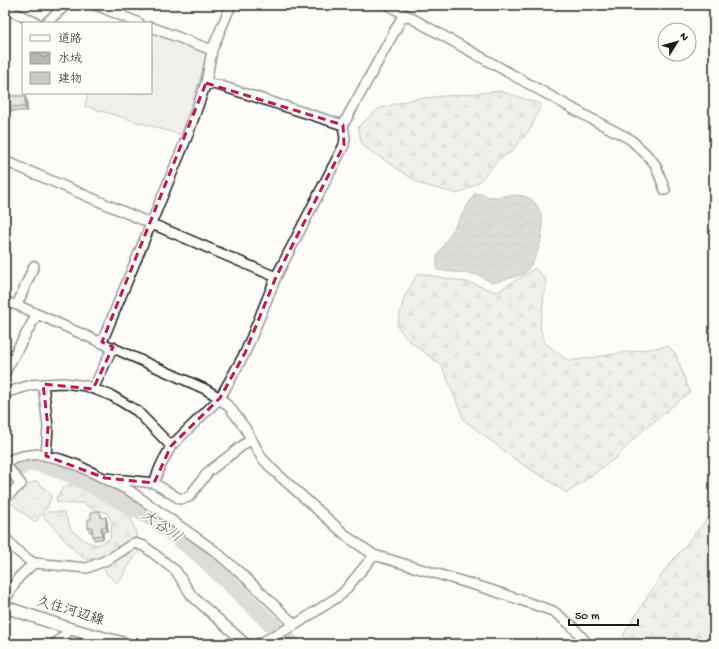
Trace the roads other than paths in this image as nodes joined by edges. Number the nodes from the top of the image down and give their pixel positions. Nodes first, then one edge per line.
1 (66, 5) edge
2 (96, 5) edge
3 (231, 5) edge
4 (388, 5) edge
5 (6, 9) edge
6 (404, 14) junction
7 (34, 22) edge
8 (47, 22) edge
9 (137, 22) edge
10 (152, 27) edge
11 (212, 50) junction
12 (206, 83) junction
13 (343, 125) junction
14 (5, 161) edge
15 (665, 190) dead end
16 (151, 224) junction
17 (34, 266) dead end
18 (276, 277) junction
19 (5, 302) edge
20 (17, 305) junction
21 (36, 314) junction
22 (102, 342) junction
23 (113, 347) junction
24 (5, 372) edge
25 (43, 384) junction
26 (93, 389) junction
27 (5, 393) edge
28 (220, 398) junction
29 (251, 438) junction
30 (171, 446) junction
31 (46, 456) junction
32 (6, 466) edge
33 (105, 478) junction
34 (154, 483) junction
35 (5, 498) edge
36 (5, 537) edge
37 (374, 555) junction
38 (34, 563) junction
39 (5, 600) edge
40 (5, 609) edge
41 (295, 625) junction
42 (71, 629) junction
43 (55, 644) edge
44 (126, 644) edge
45 (246, 644) edge
46 (258, 644) edge
47 (588, 644) edge

1 - 8 street
2 - 9 street
3 - 11 street
4 - 6 street
5 - 7 street
6 - 13 street
6 - 15 street
10 - 11 street
11 - 12 street
12 - 13 street
12 - 16 street
13 - 18 street
14 - 16 street
16 - 18 street
16 - 22 street
17 - 20 street
18 - 28 street
19 - 20 street
20 - 21 street
21 - 22 street
21 - 24 street
22 - 23 street
23 - 26 street
23 - 28 street
25 - 26 street
25 - 27 street
25 - 31 street
26 - 30 street
28 - 29 street
28 - 30 street
29 - 34 street
29 - 37 street
30 - 34 street
31 - 32 street
31 - 33 street
32 - 35 street
33 - 34 street
33 - 41 street
36 - 38 street
37 - 41 street
37 - 47 street
38 - 39 street
38 - 45 street
40 - 42 main road, 久住河辺線
41 - 46 street
42 - 43 street
42 - 44 main road, 久住河辺線

